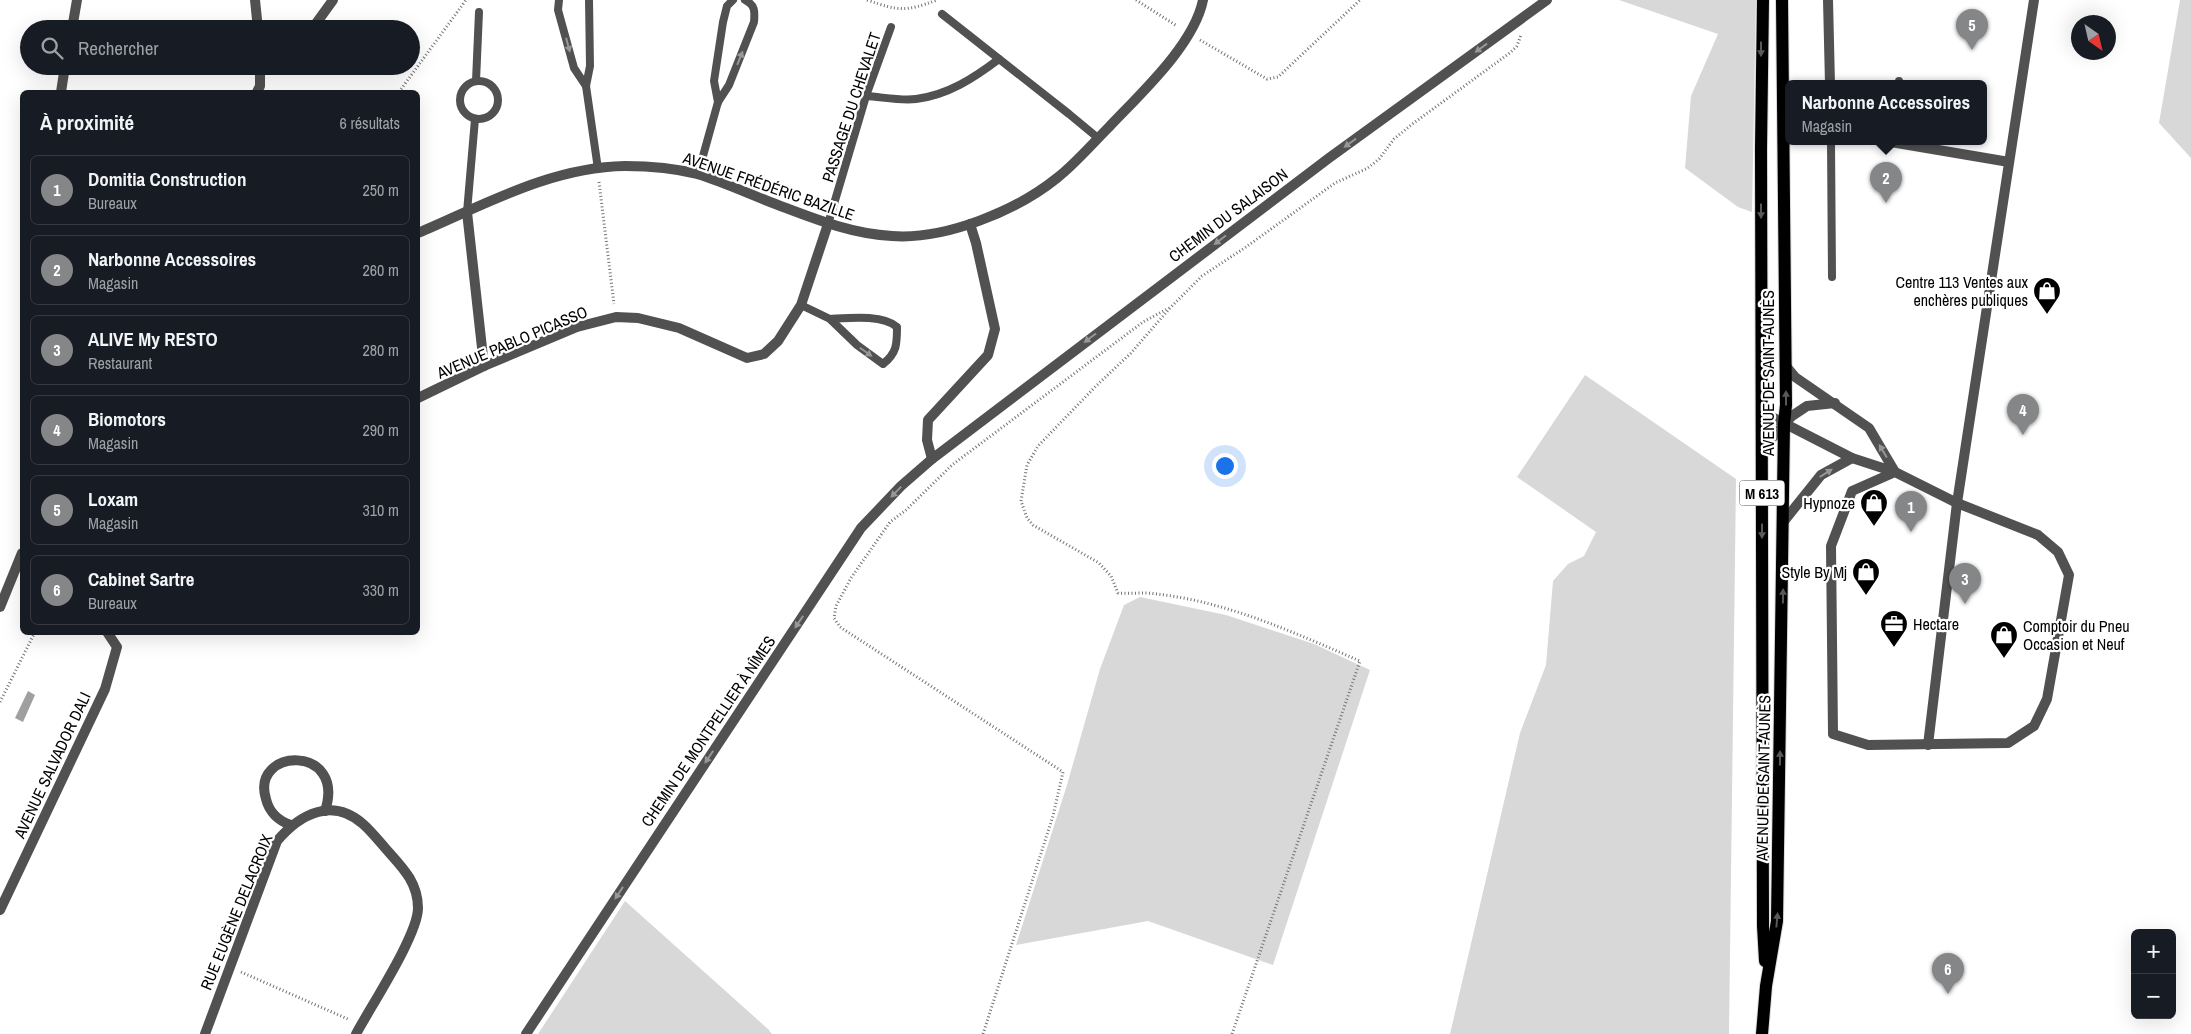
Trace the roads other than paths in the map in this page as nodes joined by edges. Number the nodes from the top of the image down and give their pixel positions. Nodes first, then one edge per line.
1 (77, 0) edge
2 (255, 0) edge
3 (333, 0) edge
4 (559, 0) edge
5 (589, 0) edge
6 (733, 0) edge
7 (745, 0) edge
8 (1203, 0) edge
9 (1763, 0) edge
10 (1782, 0) edge
11 (1828, 0) edge
12 (2034, 0) edge
13 (1542, 1) edge
14 (479, 12) dead end
15 (942, 14) dead end
16 (74, 20) edge
17 (257, 20) edge
18 (319, 20) edge
19 (891, 27) dead end
20 (999, 60) junction
21 (63, 75) edge
22 (260, 75) edge
23 (1830, 80) edge
24 (476, 81) junction
25 (586, 86) junction
26 (60, 90) edge
27 (258, 90) edge
28 (866, 96) junction
29 (718, 102) junction
30 (475, 119) junction
31 (1098, 138) junction
32 (1831, 145) edge
33 (1910, 145) edge
34 (2009, 162) junction
35 (598, 169) junction
36 (698, 174) junction
37 (467, 212) junction
38 (828, 224) junction
39 (970, 224) junction
40 (420, 232) edge
41 (1832, 277) dead end
42 (801, 304) junction
43 (830, 320) junction
44 (1785, 365) junction
45 (484, 366) junction
46 (420, 397) edge
47 (1835, 403) junction
48 (1762, 412) junction
49 (1784, 424) junction
50 (1762, 449) junction
51 (1852, 458) junction
52 (932, 459) junction
53 (1896, 472) junction
54 (1957, 503) junction
55 (1784, 521) junction
56 (18, 575) edge
57 (0, 607) edge
58 (109, 635) edge
59 (1928, 746) junction
60 (325, 811) junction
61 (291, 825) junction
62 (0, 910) edge
63 (1766, 986) junction
64 (358, 1030) edge
65 (205, 1034) edge
66 (526, 1034) edge
67 (1762, 1034) edge

1 - 16 street
2 - 17 street
3 - 18 street
4 -> 25 lane
5 - 25 lane
6 - 29 lane
29 -> 7 lane
8 - 31 street, AVENUE FRÉDÉRIC BAZILLE
9 -> 48 main road, AVENUE DE SAINT-AUNÈS / M 613
10 - 44 main road, AVENUE DE SAINT-AUNÈS / M 613
11 - 23 street
12 - 34 street
13 -> 52 street, CHEMIN DU SALAISON
14 - 24 lane
15 - 20 lane
19 - 28 lane, PASSAGE DU CHEVALET
20 - 28 lane
20 - 31 lane
21 - 26 street
22 - 27 street
24 - 30 lane
24 - 30 lane
25 - 35 lane
28 - 38 lane, PASSAGE DU CHEVALET
29 - 36 lane
30 - 37 lane
31 - 39 street, AVENUE FRÉDÉRIC BAZILLE
32 - 41 lane
33 - 34 street
34 - 54 street
35 - 36 street, AVENUE FRÉDÉRIC BAZILLE
35 - 37 street, AVENUE FRÉDÉRIC BAZILLE
36 - 38 street, AVENUE FRÉDÉRIC BAZILLE
37 - 40 street, AVENUE FRÉDÉRIC BAZILLE
37 - 45 street
38 - 39 street, AVENUE FRÉDÉRIC BAZILLE
38 - 42 street, AVENUE PABLO PICASSO
39 - 52 street
42 - 43 lane
42 - 45 street, AVENUE PABLO PICASSO
43 -> 43 lane
44 - 47 street
49 -> 44 main road, AVENUE DE SAINT-AUNÈS / M 613
45 - 46 street, AVENUE PABLO PICASSO
47 - 49 street
53 -> 47 street
48 - 49 street
48 - 50 main road, AVENUE DE SAINT-AUNÈS / M 613
49 - 50 street
49 - 51 street
49 - 55 main road, AVENUE DE SAINT-AUNÈS / M 613
50 -> 63 main road, AVENUE DE SAINT-AUNÈS / M 613
51 - 53 street
55 -> 51 street
52 -> 66 street, CHEMIN DE MONTPELLIER À NÎMES
53 - 54 street
53 - 59 street
54 - 59 street
54 - 59 street
63 -> 55 main road, AVENUE DE SAINT-AUNÈS / M 613
56 - 57 street
58 - 62 street, AVENUE SALVADOR DALI
60 - 61 street, RUE EUGÈNE DELACROIX
60 - 61 street
60 - 64 street, RUE EUGÈNE DELACROIX
61 - 65 street, RUE EUGÈNE DELACROIX
63 - 67 main road, AVENUE DE SAINT-AUNÈS / M 613

